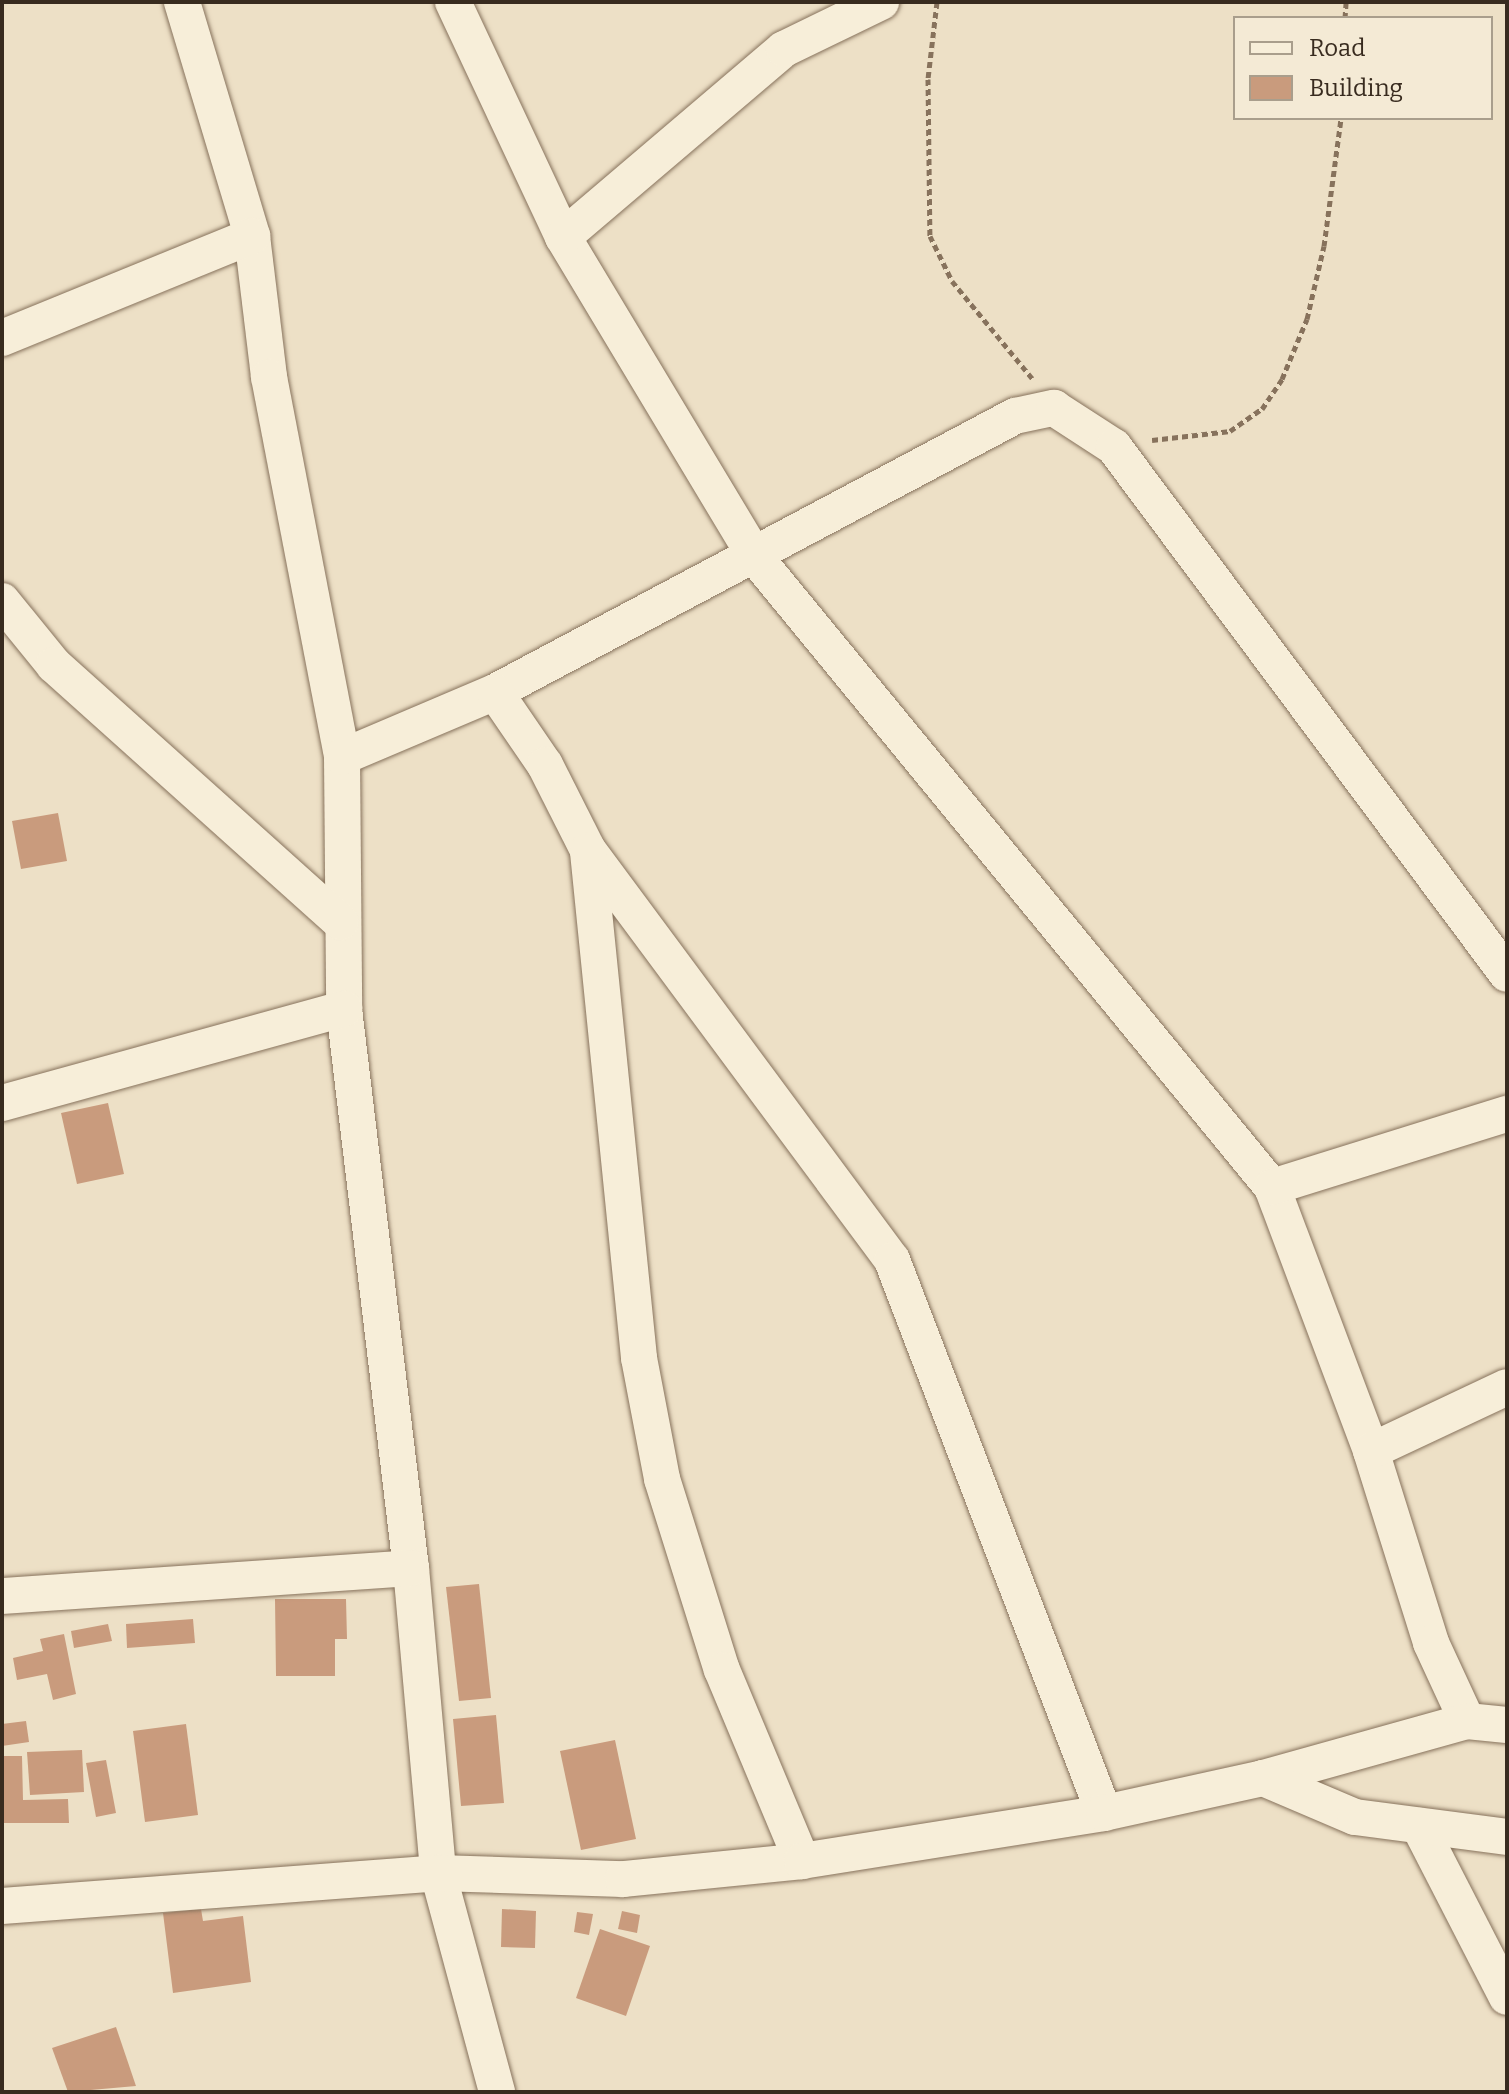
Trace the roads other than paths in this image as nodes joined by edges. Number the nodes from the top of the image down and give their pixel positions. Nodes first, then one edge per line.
1 (182, 2) edge
2 (453, 2) edge
3 (881, 2) edge
4 (252, 236) junction
5 (563, 237) junction
6 (2, 338) edge
7 (756, 558) junction
8 (2, 601) edge
9 (495, 692) junction
10 (342, 757) junction
11 (588, 850) junction
12 (340, 922) junction
13 (1507, 974) edge
14 (344, 1009) junction
15 (2, 1103) edge
16 (1507, 1114) edge
17 (1272, 1187) junction
18 (1507, 1387) edge
19 (1371, 1451) junction
20 (411, 1568) junction
21 (2, 1596) edge
22 (1467, 1721) junction
23 (1507, 1725) edge
24 (1263, 1778) junction
25 (1104, 1813) junction
26 (1419, 1826) junction
27 (1507, 1837) edge
28 (802, 1861) junction
29 (438, 1873) junction
30 (2, 1906) edge
31 (1507, 1997) edge
32 (497, 2092) edge

1 - 4 street
2 - 5 street
3 - 5 street
4 - 6 street
4 - 10 street
5 - 7 street
7 - 9 street
7 - 13 street
7 - 17 street
8 - 12 street
9 - 10 street
9 - 11 street
10 - 12 street
11 - 25 street
11 - 28 street
12 - 14 street
14 - 15 street
14 - 20 street
16 - 17 street
17 - 19 street
18 - 19 street
19 - 22 street
20 - 21 street
20 - 29 street
22 - 23 street
22 - 24 street
24 - 25 street
24 - 26 street
25 - 28 street
26 - 27 street
26 - 31 street
28 - 29 street
29 - 30 street
29 - 32 street

